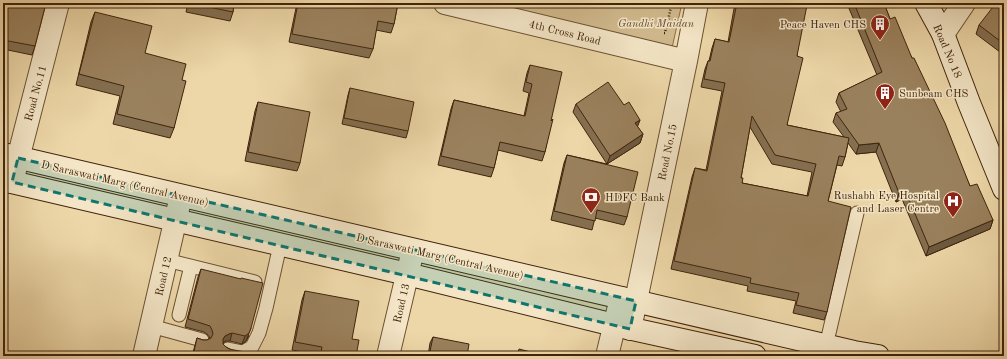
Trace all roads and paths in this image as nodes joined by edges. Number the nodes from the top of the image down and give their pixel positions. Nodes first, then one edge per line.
1 (58, 3) edge
2 (445, 3) edge
3 (672, 3) edge
4 (698, 3) edge
5 (926, 3) edge
6 (964, 3) edge
7 (665, 33) dead end
8 (943, 34) junction
9 (686, 61) junction
10 (10, 156) edge
11 (8, 181) edge
12 (1004, 189) edge
13 (181, 196) junction
14 (857, 213) dead end
15 (176, 220) junction
16 (280, 245) junction
17 (413, 250) junction
18 (166, 260) junction
19 (191, 266) junction
20 (407, 274) junction
21 (255, 282) edge
22 (628, 299) junction
23 (179, 315) dead end
24 (151, 326) junction
25 (622, 327) junction
26 (202, 340) edge
27 (228, 349) edge
28 (825, 351) edge
29 (144, 356) edge
30 (388, 356) edge
31 (607, 356) edge
32 (754, 356) edge
33 (878, 356) edge

1 - 10 main road, Road No.11
2 - 9 main road, 4th Cross Road
3 - 7 path
4 - 9 main road, Road No.15
5 - 8 main road, Road No 18
6 - 8 main road
8 - 12 main road, Road No 18
9 - 22 main road, Road No.15
10 - 11 main road, Road No.11
10 - 13 main road, D Saraswati Marg (Central Avenue)
11 - 15 main road
13 - 15 main road, Road 12
13 - 17 main road, D Saraswati Marg (Central Avenue)
14 - 28 lane
15 - 16 main road
15 - 18 main road, Road 12
16 - 20 main road
16 - 27 lane
17 - 20 main road, Road 13
17 - 22 main road, D Saraswati Marg (Central Avenue)
18 - 19 lane
18 - 24 main road, Road 12
19 - 21 lane
19 - 23 lane
20 - 25 main road
20 - 30 main road, Road 13
22 - 25 main road, Road No.15
22 - 28 main road, D Saraswati Marg (Central Avenue)
24 - 26 lane
24 - 29 main road, Road 12
25 - 31 main road, Road No.15
25 - 32 main road
28 - 33 main road, D Saraswati Marg (Central Avenue)

